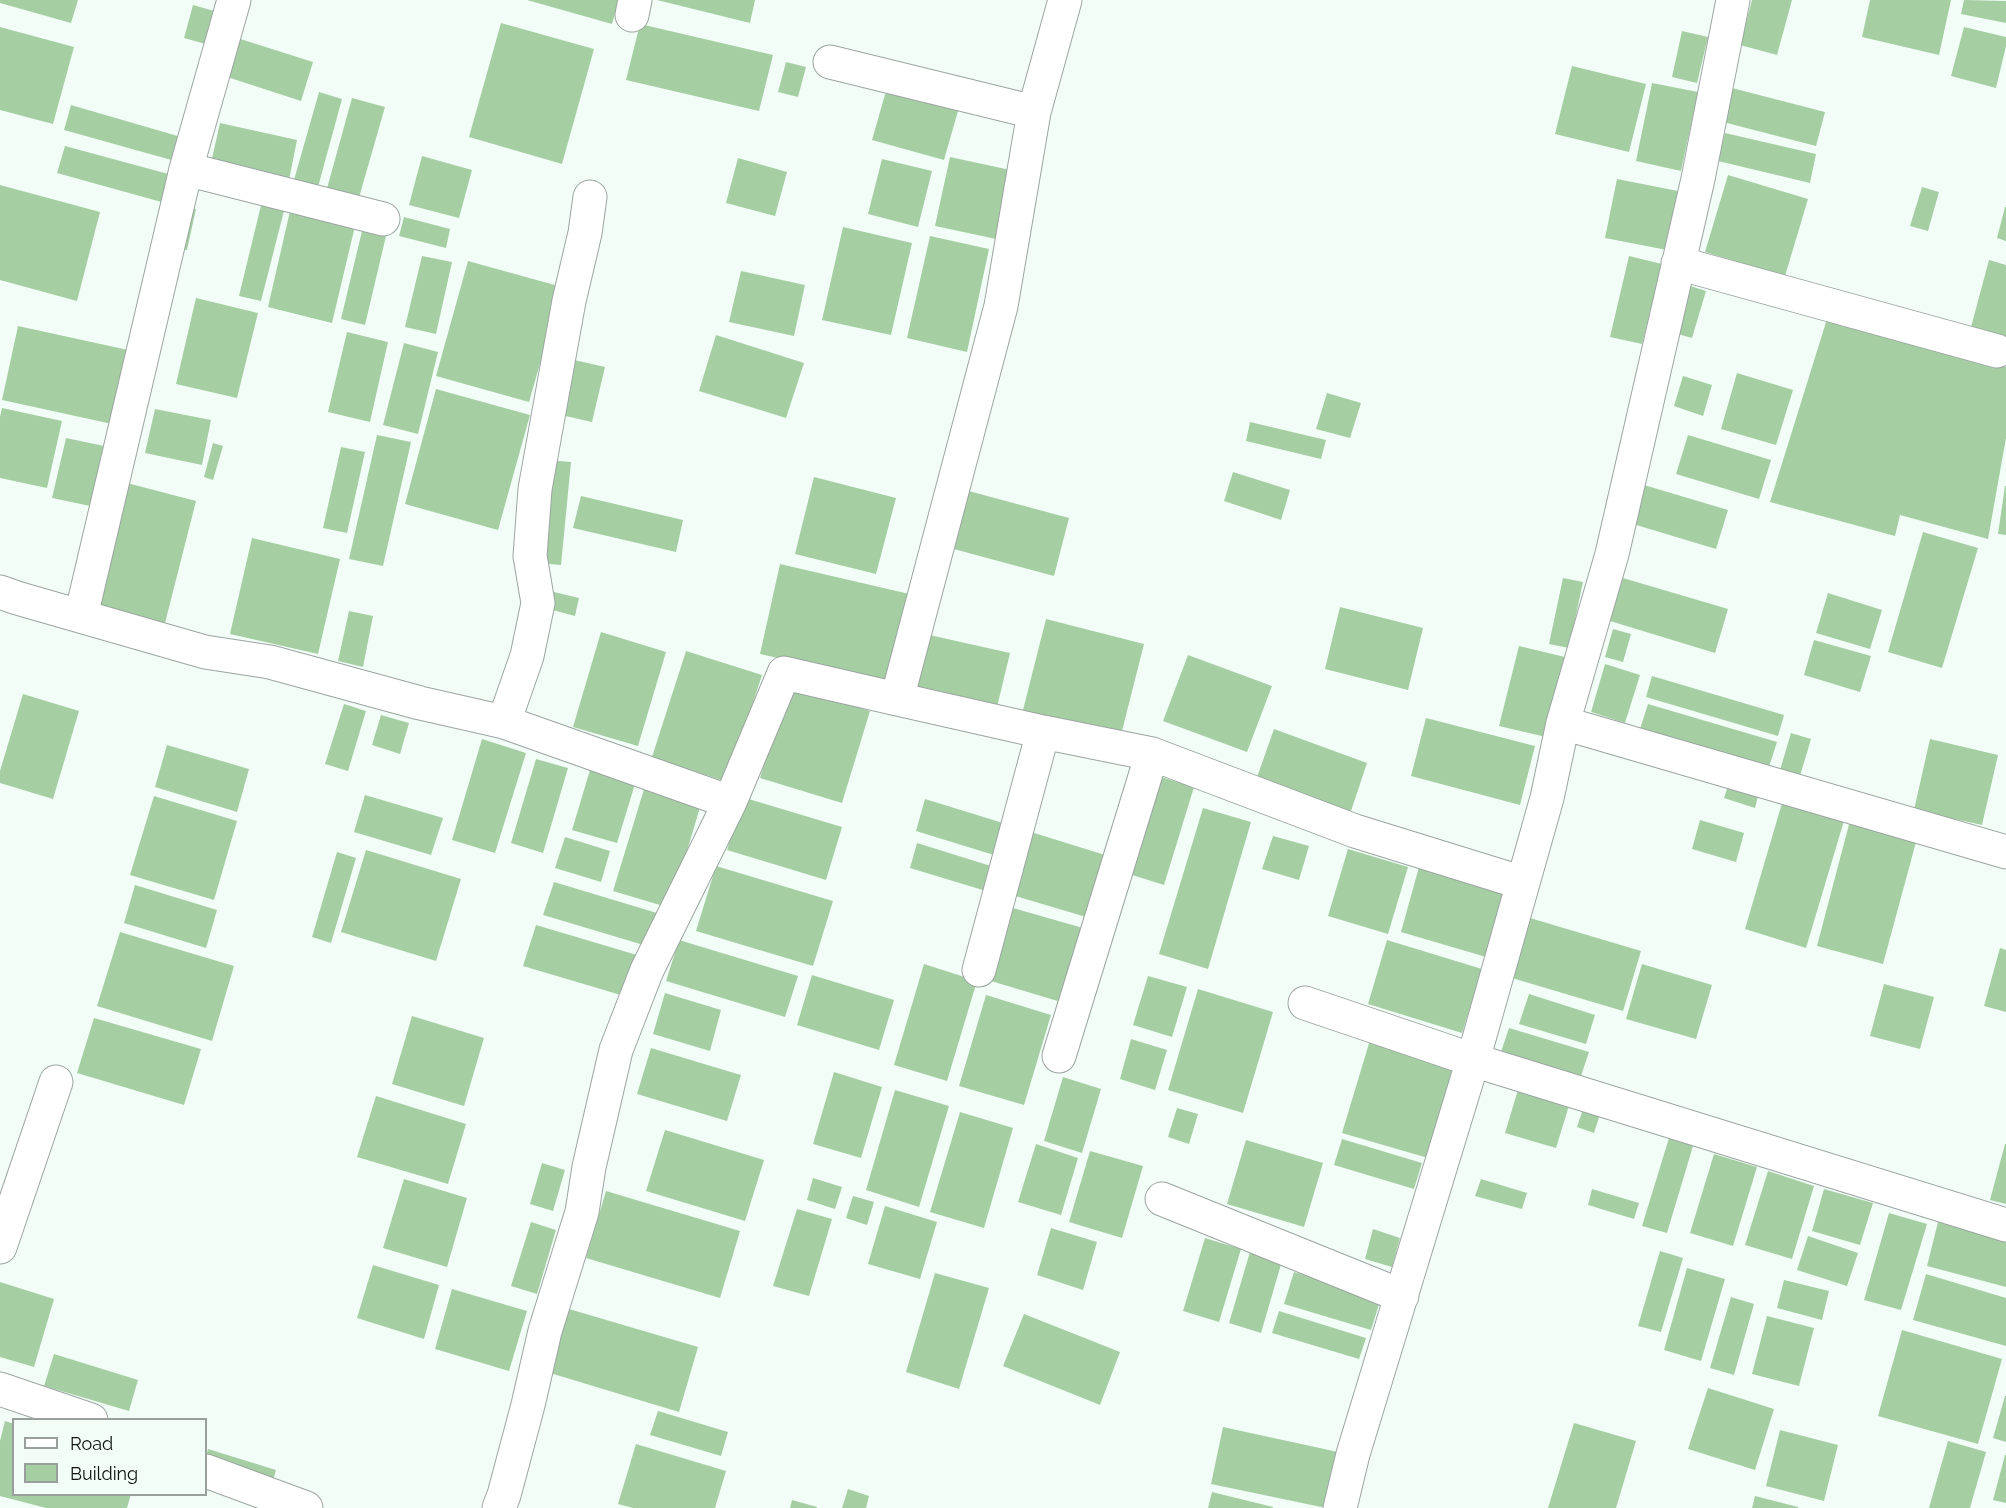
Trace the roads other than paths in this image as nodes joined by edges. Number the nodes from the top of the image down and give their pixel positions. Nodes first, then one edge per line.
1 (234, 0) edge
2 (1065, 0) edge
3 (1733, 0) edge
4 (831, 62) dead end
5 (1034, 112) junction
6 (186, 169) junction
7 (590, 197) dead end
8 (383, 219) dead end
9 (1678, 263) junction
10 (1997, 351) dead end
11 (0, 592) edge
12 (81, 616) junction
13 (897, 699) junction
14 (504, 722) junction
15 (1563, 723) junction
16 (1043, 732) junction
17 (1152, 754) junction
18 (730, 802) junction
19 (2006, 852) edge
20 (1523, 883) junction
21 (979, 970) dead end
22 (1305, 1003) dead end
23 (1059, 1056) dead end
24 (1473, 1060) junction
25 (56, 1082) dead end
26 (1162, 1199) dead end
27 (2006, 1225) edge
28 (0, 1247) edge
29 (1402, 1296) junction
30 (0, 1389) edge
31 (89, 1418) edge
32 (207, 1471) edge
33 (306, 1508) edge
34 (499, 1508) edge
35 (1340, 1508) edge

1 - 6 street
2 - 5 street
3 - 9 street
4 - 5 street
5 - 13 street
6 - 8 street
6 - 12 street
7 - 14 street
9 - 10 street
9 - 15 street
11 - 12 street
12 - 14 street
13 - 16 street
13 - 18 street
14 - 18 street
15 - 19 street
15 - 20 street
16 - 17 street
16 - 21 street
17 - 20 street
17 - 23 street
18 - 34 street
20 - 24 street
22 - 24 street
24 - 27 street
24 - 29 street
25 - 28 street
26 - 29 street
29 - 35 street
30 - 31 street
32 - 33 street

